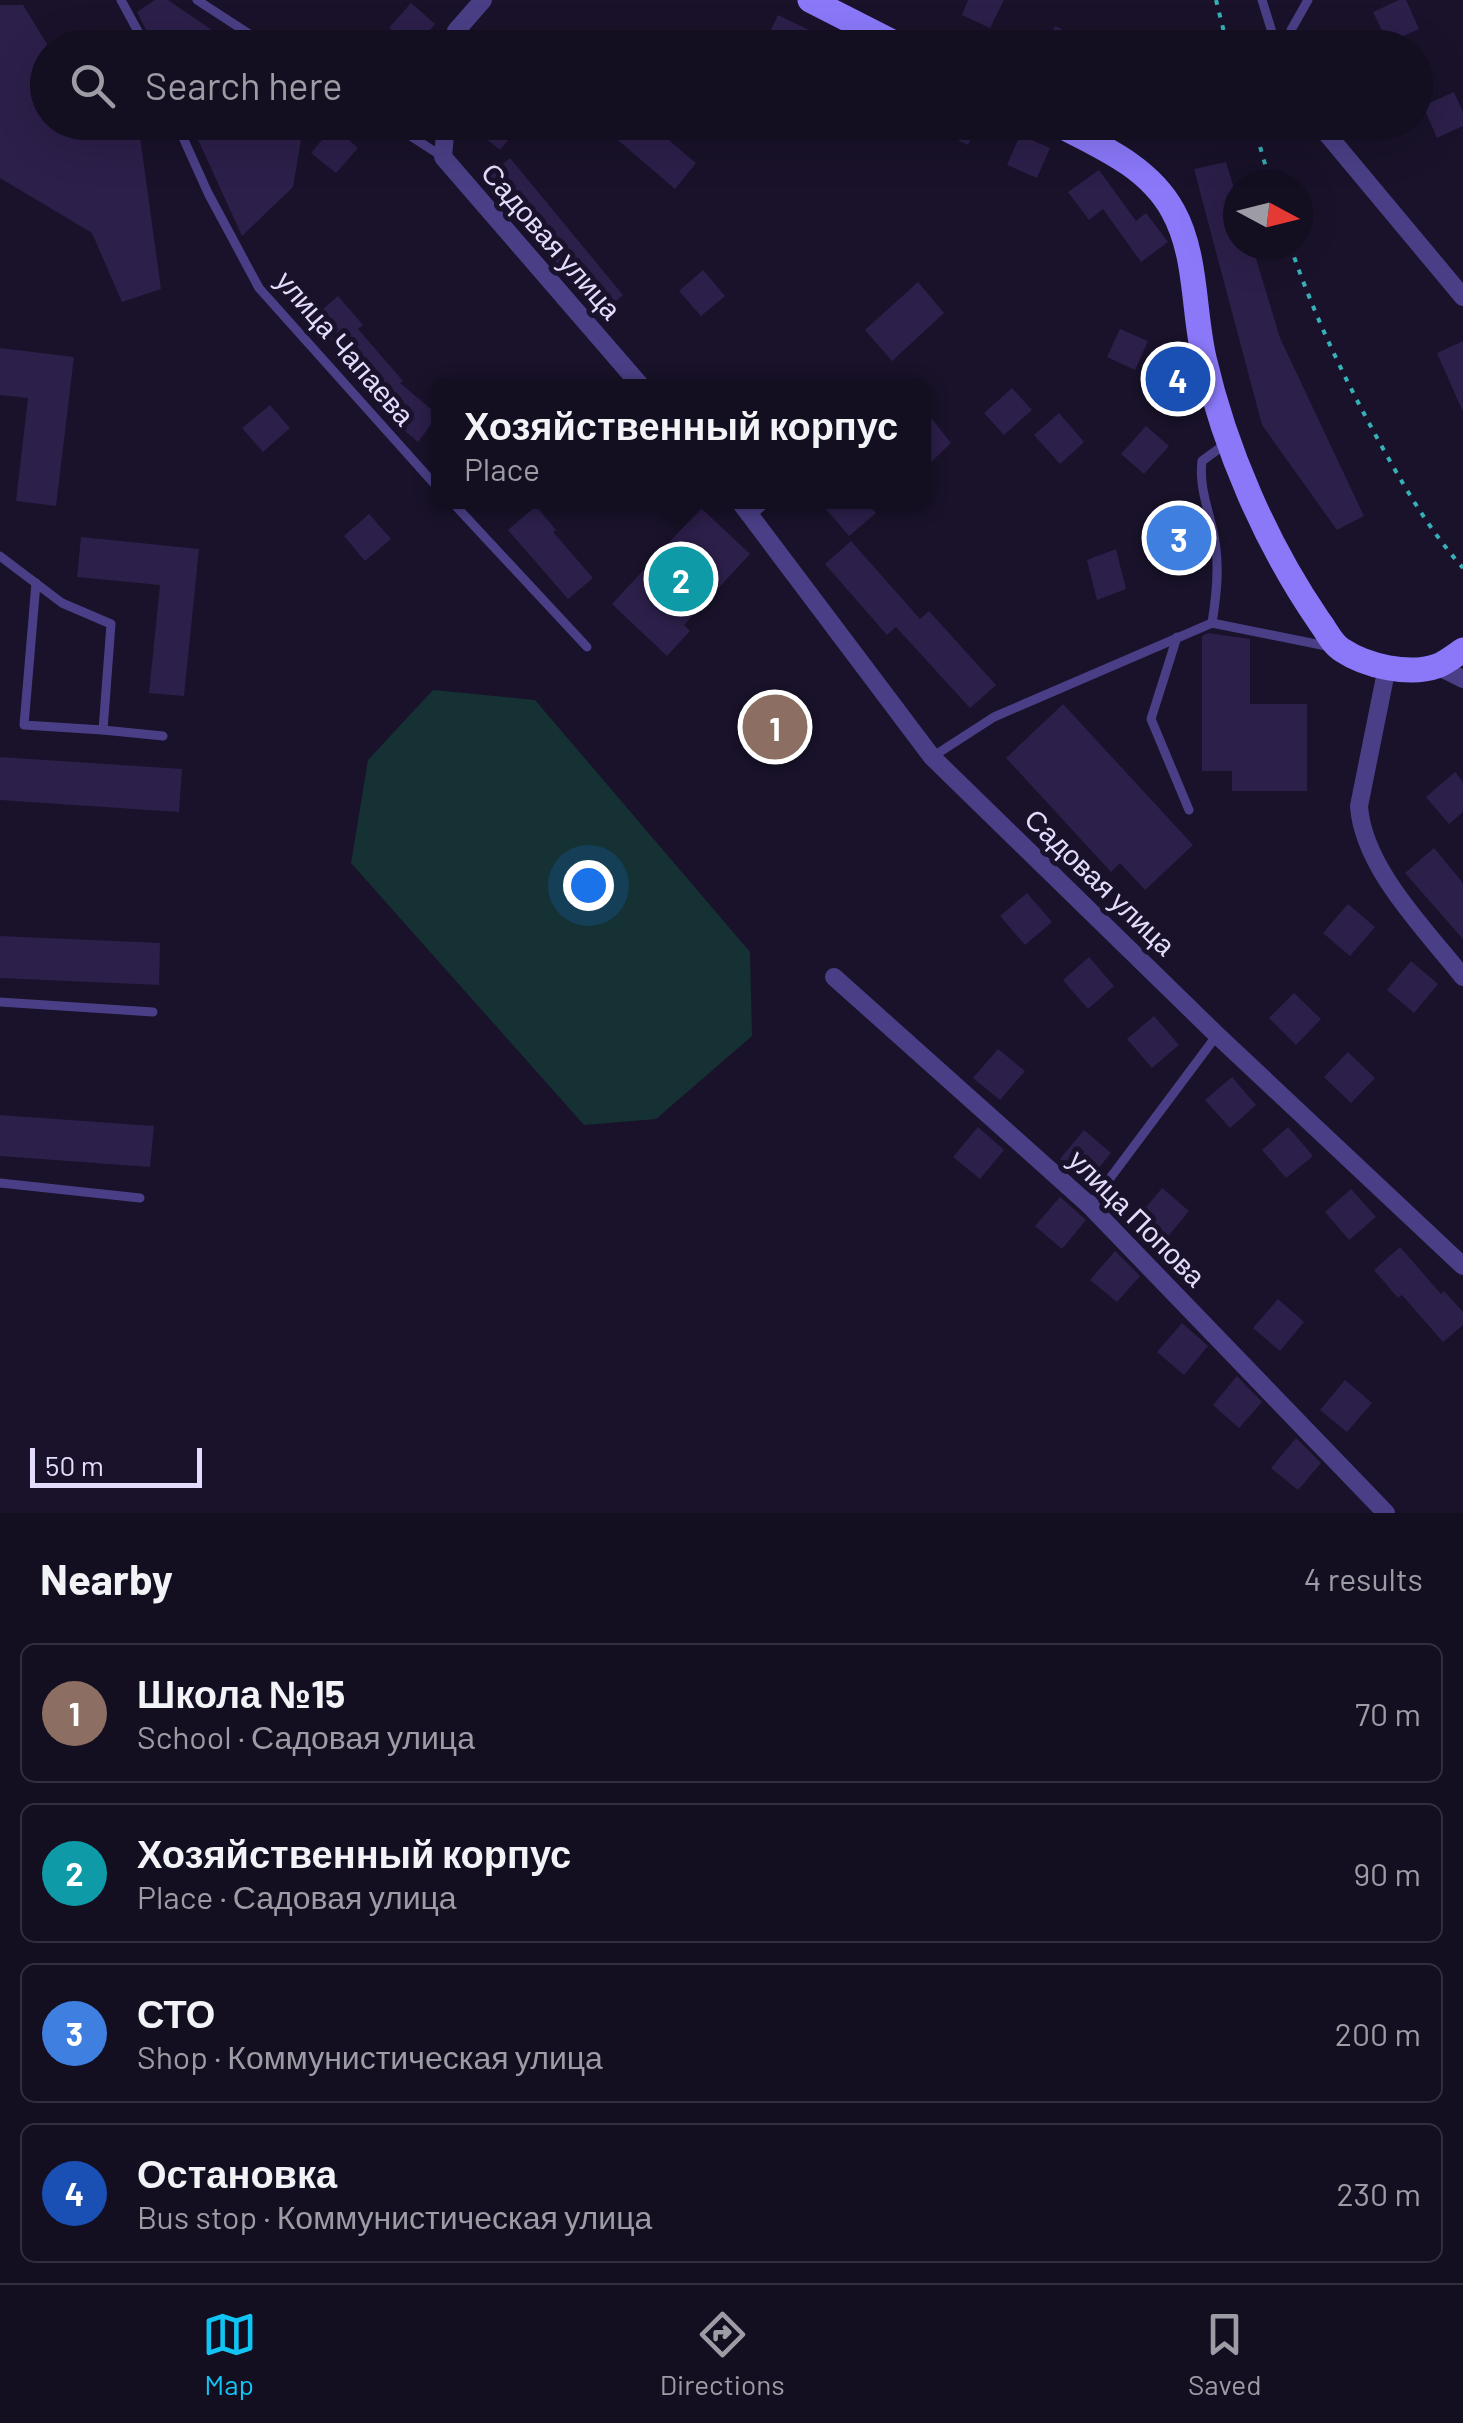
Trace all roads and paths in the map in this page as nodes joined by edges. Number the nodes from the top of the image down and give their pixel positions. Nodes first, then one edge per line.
1 (120, 0) edge
2 (197, 0) edge
3 (483, 0) edge
4 (810, 0) edge
5 (1216, 0) edge
6 (1262, 0) edge
7 (1308, 0) edge
8 (138, 30) edge
9 (244, 30) edge
10 (457, 30) edge
11 (869, 30) edge
12 (1224, 30) edge
13 (1271, 30) edge
14 (1291, 30) edge
15 (184, 140) edge
16 (416, 140) edge
17 (444, 140) edge
18 (1088, 140) edge
19 (1258, 140) edge
20 (1332, 140) edge
21 (442, 157) junction
22 (1267, 170) edge
23 (1295, 260) edge
24 (1463, 297) edge
25 (635, 379) edge
26 (1230, 440) junction
27 (431, 480) edge
28 (459, 509) edge
29 (747, 509) edge
30 (0, 556) edge
31 (1463, 568) edge
32 (36, 583) junction
33 (1212, 623) junction
34 (1177, 637) junction
35 (587, 647) dead end
36 (1338, 648) junction
37 (1463, 650) edge
38 (1437, 666) junction
39 (1387, 667) junction
40 (1463, 679) edge
41 (103, 730) junction
42 (163, 736) dead end
43 (932, 758) junction
44 (1189, 810) dead end
45 (834, 977) dead end
46 (1463, 978) edge
47 (0, 1002) edge
48 (153, 1012) dead end
49 (1218, 1035) junction
50 (0, 1183) edge
51 (140, 1198) dead end
52 (1089, 1205) junction
53 (1463, 1266) edge
54 (1386, 1513) edge

1 - 8 lane
2 - 9 lane
3 - 10 street
4 - 11 street
5 - 12 path
6 - 13 lane
7 - 14 lane
15 - 27 lane, улица Чапаева
16 - 21 lane
17 - 21 street, Садовая улица
18 - 26 street
19 - 22 path
20 - 24 street
21 - 25 street, Садовая улица
23 - 31 path
26 - 33 lane
26 - 36 street
28 - 35 lane
29 - 43 street, Садовая улица
30 - 32 lane
32 - 41 lane
32 - 41 lane
33 - 34 lane
33 - 36 lane
34 - 43 lane
34 - 44 lane
36 - 39 street
37 - 38 street
38 - 39 street
38 - 40 street
39 - 46 street
41 - 42 lane
43 - 49 street, Садовая улица
45 - 52 street, улица Попова
47 - 48 lane
49 - 52 lane
49 - 53 street, Садовая улица
50 - 51 lane
52 - 54 street, улица Попова

